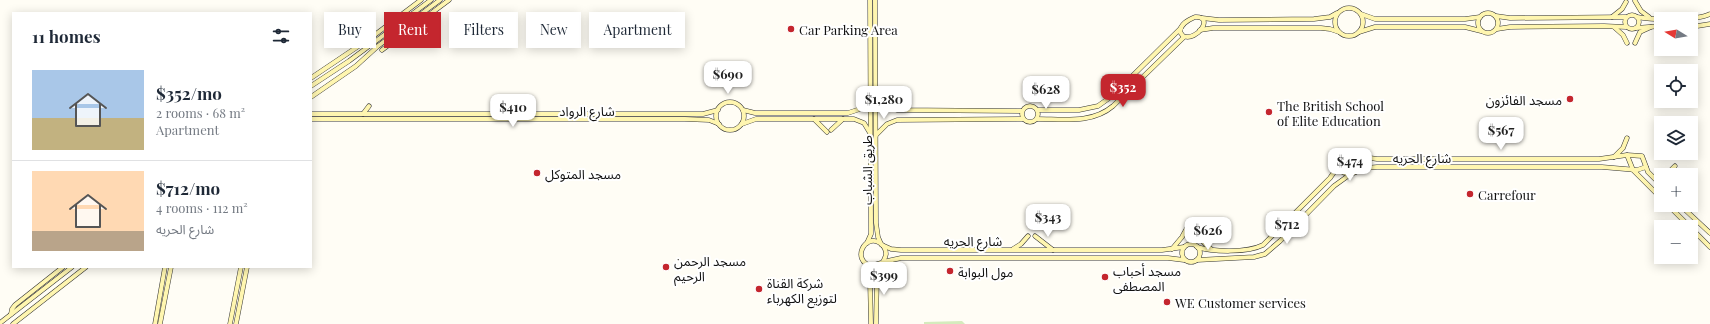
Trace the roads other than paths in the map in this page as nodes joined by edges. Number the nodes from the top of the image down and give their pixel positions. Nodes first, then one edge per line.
1 (421, 0) edge
2 (430, 0) edge
3 (440, 0) edge
4 (449, 0) edge
5 (870, 0) edge
6 (875, 0) edge
7 (1635, 1) dead end
8 (1626, 2) dead end
9 (1338, 13) junction
10 (1361, 14) junction
11 (1710, 14) edge
12 (1496, 16) junction
13 (1480, 17) junction
14 (1626, 17) junction
15 (1637, 17) junction
16 (1698, 17) edge
17 (1202, 18) junction
18 (1604, 18) junction
19 (1612, 18) junction
20 (1651, 18) joint
21 (1321, 19) junction
22 (1380, 19) junction
23 (1219, 20) junction
24 (1710, 24) edge
25 (1604, 26) junction
26 (1612, 26) junction
27 (1698, 26) edge
28 (1380, 27) junction
29 (1626, 27) junction
30 (1651, 27) junction
31 (1654, 27) edge
32 (1181, 28) junction
33 (1219, 28) junction
34 (1321, 28) junction
35 (1636, 28) junction
36 (1497, 29) junction
37 (1200, 30) junction
38 (1481, 31) junction
39 (1339, 32) junction
40 (1359, 32) junction
41 (376, 37) edge
42 (1184, 37) junction
43 (376, 38) edge
44 (1167, 40) junction
45 (1627, 43) dead end
46 (1635, 43) dead end
47 (1172, 47) junction
48 (359, 48) edge
49 (363, 48) edge
50 (382, 50) dead end
51 (336, 70) junction
52 (344, 75) junction
53 (312, 77) edge
54 (312, 85) edge
55 (875, 94) junction
56 (312, 96) edge
57 (870, 96) junction
58 (369, 106) dead end
59 (718, 110) junction
60 (743, 110) junction
61 (1038, 110) junction
62 (903, 111) junction
63 (937, 111) junction
64 (1022, 111) junction
65 (582, 113) junction
66 (596, 113) junction
67 (848, 113) junction
68 (312, 114) edge
69 (362, 114) junction
70 (389, 114) junction
71 (454, 114) junction
72 (471, 114) junction
73 (313, 119) edge
74 (813, 119) junction
75 (843, 119) junction
76 (848, 119) junction
77 (1023, 119) junction
78 (1037, 119) junction
79 (389, 120) junction
80 (455, 120) junction
81 (471, 120) junction
82 (582, 120) junction
83 (596, 120) junction
84 (903, 120) junction
85 (937, 120) junction
86 (719, 124) junction
87 (742, 124) junction
88 (870, 134) junction
89 (876, 136) junction
90 (1627, 138) dead end
91 (1627, 155) junction
92 (1357, 156) junction
93 (1612, 158) junction
94 (1377, 159) junction
95 (1536, 159) junction
96 (1339, 165) junction
97 (1377, 167) junction
98 (1536, 167) junction
99 (1646, 167) junction
100 (1633, 170) junction
101 (1354, 173) junction
102 (1654, 178) edge
103 (1654, 191) edge
104 (1675, 212) edge
105 (1687, 212) edge
106 (1682, 220) edge
107 (1187, 228) dead end
108 (1703, 228) junction
109 (1194, 231) dead end
110 (1710, 233) edge
111 (1698, 234) edge
112 (1698, 235) edge
113 (1028, 236) dead end
114 (1035, 236) dead end
115 (867, 243) junction
116 (882, 244) junction
117 (1184, 247) junction
118 (1197, 247) junction
119 (1710, 247) edge
120 (1172, 249) junction
121 (901, 250) junction
122 (1002, 250) junction
123 (1012, 250) junction
124 (1053, 250) junction
125 (1059, 250) junction
126 (1162, 250) junction
127 (1211, 250) junction
128 (1221, 250) junction
129 (901, 258) junction
130 (1002, 258) junction
131 (1059, 258) junction
132 (1162, 258) junction
133 (1221, 258) junction
134 (1184, 260) junction
135 (1196, 260) junction
136 (882, 263) junction
137 (868, 265) junction
138 (62, 268) edge
139 (71, 268) edge
140 (85, 268) edge
141 (165, 268) edge
142 (171, 268) edge
143 (241, 268) edge
144 (247, 268) edge
145 (11, 314) junction
146 (0, 323) edge
147 (13, 324) edge
148 (155, 324) edge
149 (160, 324) edge
150 (230, 324) edge
151 (236, 324) edge
152 (871, 324) edge
153 (876, 324) edge

1 - 41 street
2 - 43 street
3 - 52 street
4 - 50 street
5 - 57 street, طريق الشباب
6 - 55 street, طريق الشباب
7 - 20 street
8 - 19 street
9 - 10 street
9 - 21 street
9 - 39 street
10 - 22 street
10 - 40 street
11 - 16 street
12 - 13 street
12 - 18 street
12 - 36 street
13 - 22 street
13 - 38 street
14 - 15 street
14 - 19 street
14 - 29 street
15 - 20 street
15 - 35 street
17 - 23 street
17 - 32 street
17 - 37 street
18 - 19 street
18 - 25 street
21 - 23 street
21 - 34 street
22 - 28 street
23 - 33 street
24 - 27 street
25 - 26 street
25 - 36 street
26 - 29 street
26 - 45 street
28 - 38 street
28 - 40 street
29 - 35 street
30 - 31 street
30 - 35 street
30 - 46 street
32 - 42 street
32 - 44 street
33 - 34 street
33 - 37 street
34 - 39 street
36 - 38 street
37 - 42 street
39 - 40 street
42 - 47 street
44 - 47 street
44 - 61 street
47 - 78 street
48 - 53 street
49 - 51 street
51 - 52 street
51 - 54 street
52 - 56 street
55 - 62 street
55 - 89 street, طريق الشباب
57 - 67 street
57 - 88 street, طريق الشباب
58 - 69 street
59 - 60 street
59 - 66 street, شارع الرواد
59 - 86 street
60 - 67 street
60 - 87 street
61 - 64 street
61 - 78 street
62 - 63 street
62 - 84 street
63 - 64 street
63 - 85 street
64 - 77 street
65 - 66 street, شارع الرواد
65 - 72 street, شارع الرواد
65 - 82 street
66 - 83 street
67 - 76 street
68 - 69 street, شارع الرواد
68 - 73 street
69 - 70 street, شارع الرواد
70 - 71 street, شارع الرواد
70 - 79 street
71 - 72 street, شارع الرواد
71 - 80 street
72 - 81 street
73 - 79 street, شارع الرواد
74 - 75 street
74 - 75 street
74 - 87 street
75 - 76 street
76 - 88 street
77 - 78 street
77 - 85 street
79 - 80 street, شارع الرواد
80 - 81 street, شارع الرواد
81 - 82 street, شارع الرواد
82 - 83 street, شارع الرواد
83 - 86 street, شارع الرواد
84 - 85 street
84 - 89 street
86 - 87 street
88 - 115 street, طريق الشباب
89 - 116 street, طريق الشباب
90 - 93 street
91 - 93 street, شارع الحريه
91 - 99 street
91 - 100 street
92 - 94 street, شارع الحريه
92 - 96 street
92 - 101 street
93 - 95 street, شارع الحريه
94 - 95 street, شارع الحريه
94 - 97 street
95 - 98 street
96 - 101 street
96 - 128 street
97 - 98 street, شارع الحريه
97 - 101 street, شارع الحريه
98 - 100 street, شارع الحريه
99 - 100 street, شارع الحريه
99 - 102 street
100 - 103 street
101 - 133 street, شارع الحريه
104 - 106 street
105 - 108 street
107 - 120 street
108 - 110 street
108 - 111 street
109 - 127 street
112 - 119 street
113 - 123 street
114 - 124 street
115 - 116 street
115 - 137 street
116 - 121 street, شارع الحريه
116 - 136 street
117 - 118 street
117 - 120 street, شارع الحريه
117 - 134 street
118 - 127 street
118 - 135 street
120 - 126 street, شارع الحريه
121 - 122 street, شارع الحريه
121 - 129 street
122 - 123 street, شارع الحريه
122 - 130 street
123 - 124 street, شارع الحريه
124 - 125 street, شارع الحريه
125 - 126 street, شارع الحريه
125 - 131 street
126 - 132 street
127 - 128 street
128 - 133 street
129 - 130 street, شارع الحريه
129 - 136 street, شارع الحريه
130 - 131 street, شارع الحريه
131 - 132 street, شارع الحريه
132 - 134 street, شارع الحريه
133 - 135 street, شارع الحريه
134 - 135 street
136 - 137 street
136 - 153 street
137 - 152 street
138 - 145 street
139 - 145 street
140 - 147 street
141 - 148 street
142 - 149 street
143 - 150 street
144 - 151 street
145 - 146 street

